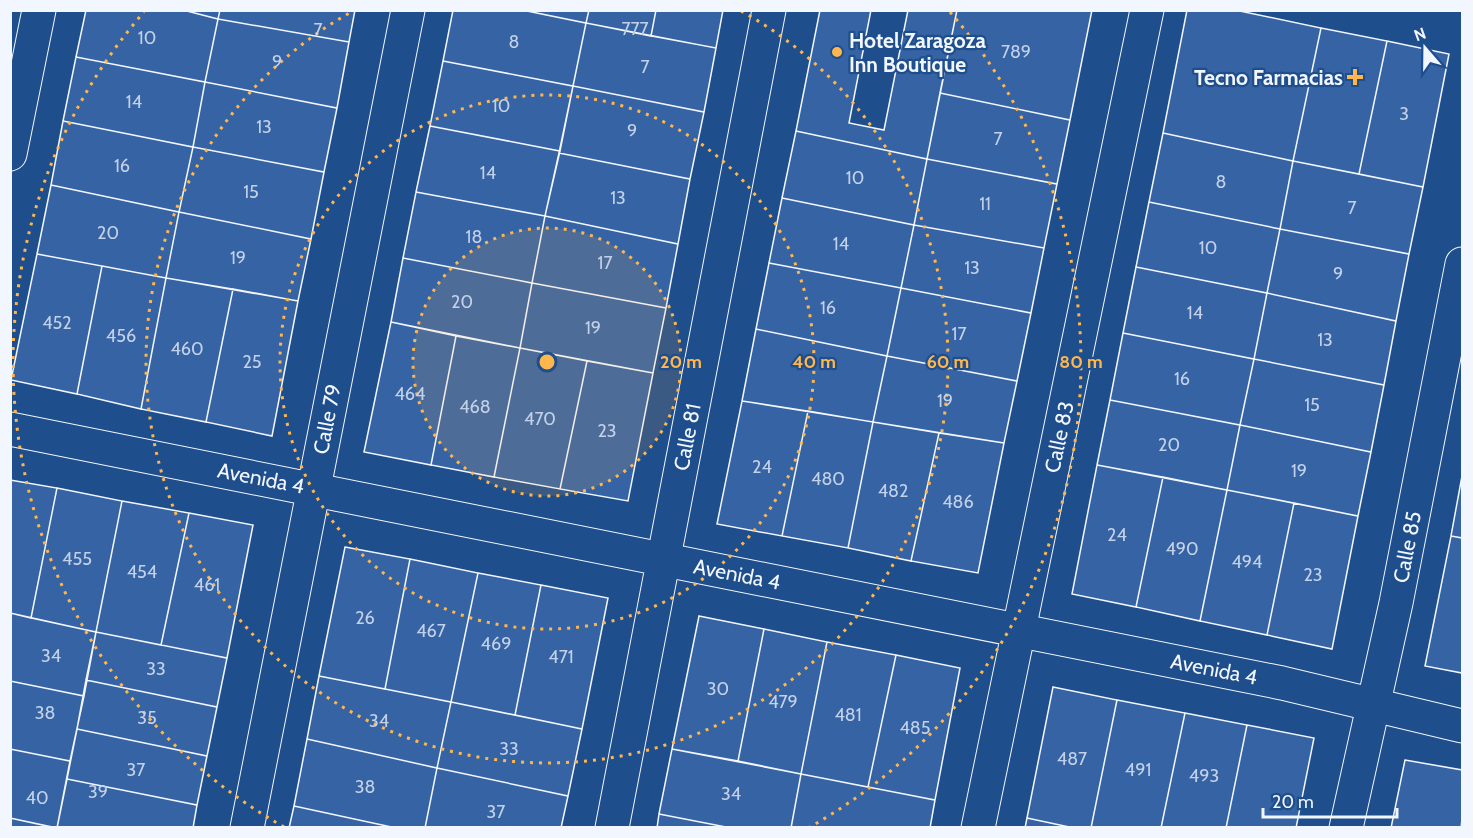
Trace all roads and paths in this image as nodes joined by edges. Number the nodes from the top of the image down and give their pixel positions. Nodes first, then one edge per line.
1 (39, 10) edge
2 (408, 10) edge
3 (769, 10) edge
4 (1147, 10) edge
5 (10, 154) edge
6 (1462, 264) edge
7 (10, 429) edge
8 (313, 489) junction
9 (664, 559) junction
10 (1019, 630) junction
11 (1373, 705) junction
12 (1462, 726) edge
13 (247, 828) edge
14 (612, 828) edge
15 (978, 828) edge
16 (1346, 828) edge

1 - 5 street
2 - 8 street, Calle 79
3 - 9 street, Calle 81
4 - 10 street, Calle 83
6 - 11 street, Calle 85
7 - 8 street, Avenida 4
8 - 9 street, Avenida 4
8 - 13 street, Calle 79
9 - 10 street, Avenida 4
9 - 14 street, Calle 81
10 - 11 street, Avenida 4
10 - 15 street, Calle 83
11 - 12 street, Avenida 4
11 - 16 street, Calle 85

